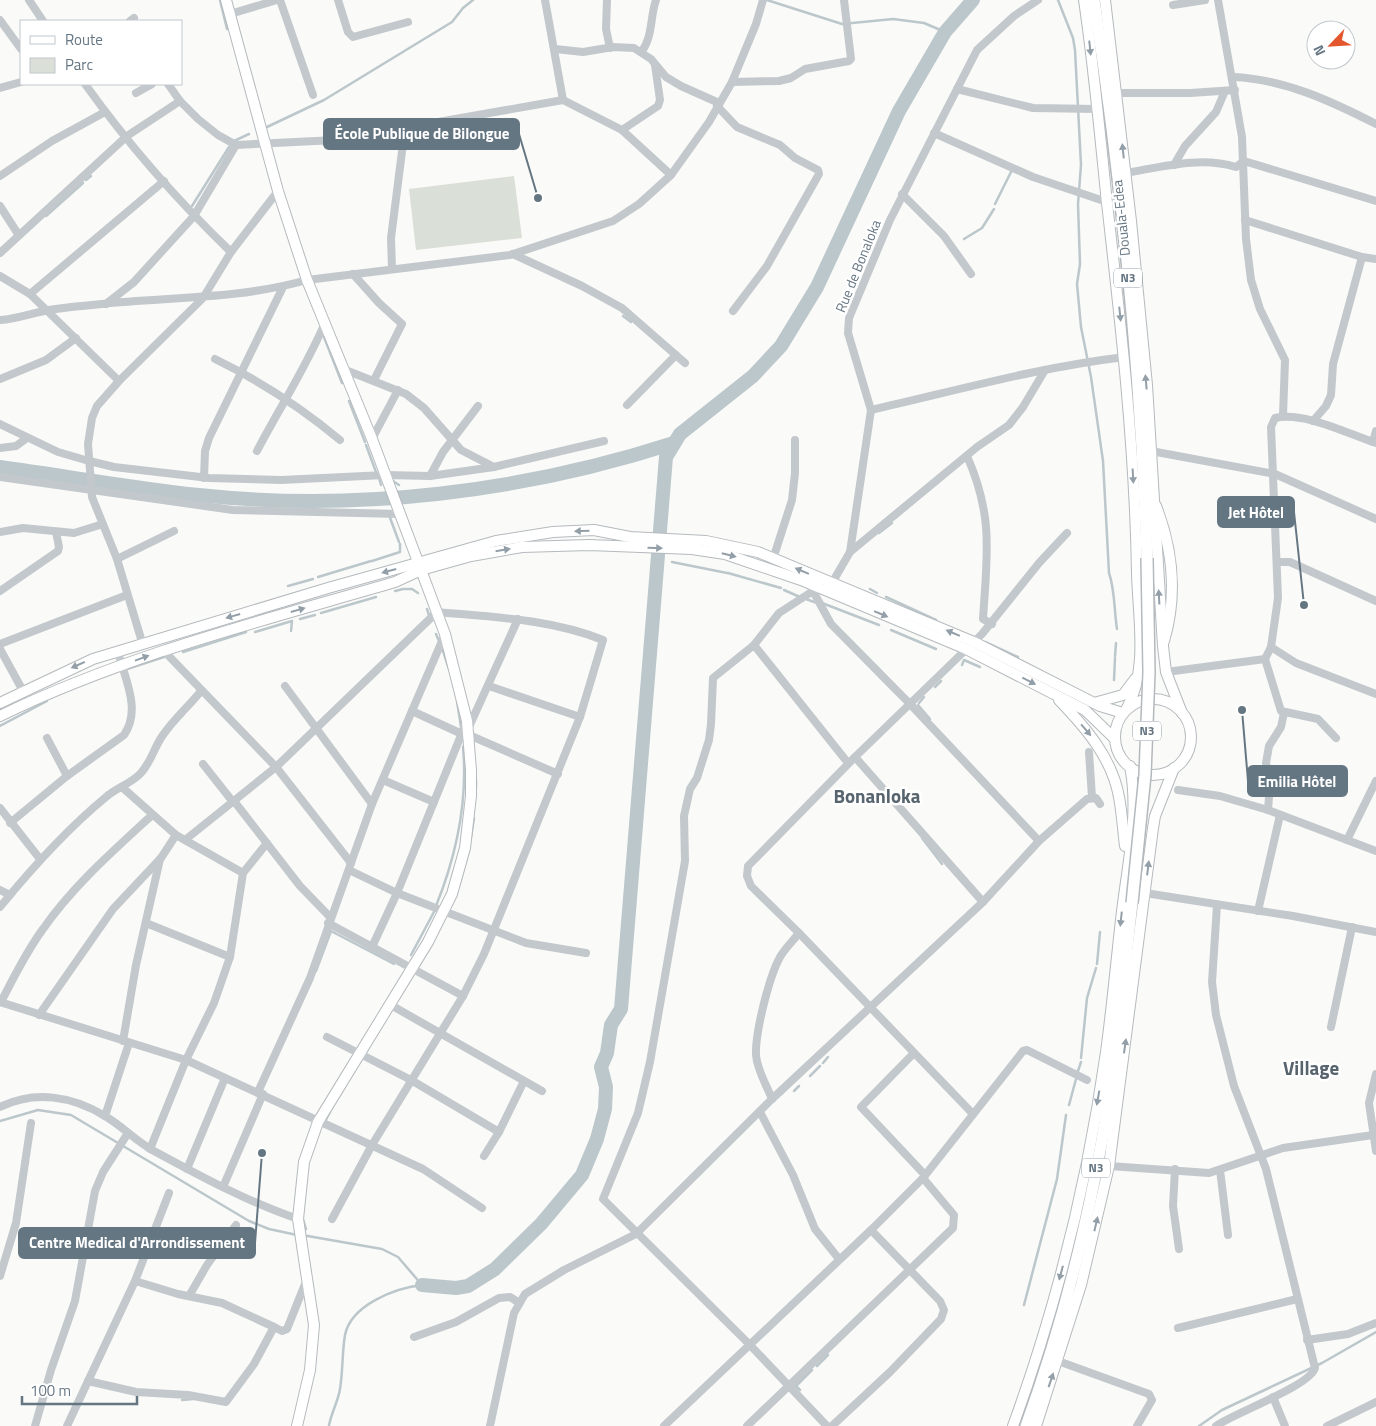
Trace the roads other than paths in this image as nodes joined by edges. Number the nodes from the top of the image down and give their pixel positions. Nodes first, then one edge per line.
1 (29, 0) edge
2 (226, 0) edge
3 (278, 0) edge
4 (338, 0) edge
5 (545, 0) edge
6 (607, 0) edge
7 (656, 0) edge
8 (762, 0) edge
9 (844, 0) edge
10 (1038, 0) edge
11 (1084, 0) edge
12 (1094, 0) edge
13 (1105, 0) edge
14 (1205, 0) edge
15 (1218, 0) edge
16 (1173, 5) dead end
17 (230, 14) junction
18 (0, 20) edge
19 (42, 20) edge
20 (408, 22) dead end
21 (20, 48) edge
22 (610, 48) junction
23 (555, 49) junction
24 (642, 51) junction
25 (655, 64) junction
26 (1233, 77) junction
27 (20, 82) edge
28 (732, 82) junction
29 (86, 85) edge
30 (150, 85) edge
31 (169, 85) edge
32 (0, 88) edge
33 (957, 89) junction
34 (1235, 90) junction
35 (1226, 91) junction
36 (1117, 92) junction
37 (136, 93) dead end
38 (313, 95) dead end
39 (563, 100) junction
40 (180, 101) junction
41 (718, 105) junction
42 (1097, 109) junction
43 (105, 112) junction
44 (1376, 124) edge
45 (404, 128) junction
46 (622, 130) junction
47 (934, 133) junction
48 (127, 136) junction
49 (266, 144) junction
50 (236, 145) junction
51 (1244, 161) junction
52 (1174, 165) junction
53 (1125, 173) junction
54 (671, 175) junction
55 (0, 176) edge
56 (164, 181) junction
57 (278, 191) junction
58 (902, 194) junction
59 (1376, 201) edge
60 (1107, 202) junction
61 (0, 206) edge
62 (194, 216) junction
63 (1246, 220) junction
64 (18, 234) junction
65 (231, 252) junction
66 (0, 253) edge
67 (513, 254) junction
68 (1362, 257) junction
69 (1376, 259) edge
70 (392, 269) junction
71 (353, 274) junction
72 (971, 274) dead end
73 (0, 276) edge
74 (307, 280) junction
75 (282, 287) junction
76 (30, 294) junction
77 (202, 298) junction
78 (105, 304) junction
79 (48, 310) junction
80 (733, 311) dead end
81 (0, 320) edge
82 (324, 325) junction
83 (76, 338) junction
84 (676, 355) junction
85 (1125, 357) junction
86 (215, 359) dead end
87 (685, 363) dead end
88 (343, 369) junction
89 (1045, 370) junction
90 (241, 372) junction
91 (0, 379) edge
92 (374, 380) junction
93 (120, 381) junction
94 (398, 390) junction
95 (284, 398) junction
96 (626, 405) dead end
97 (478, 406) dead end
98 (871, 410) junction
99 (1282, 416) junction
100 (1313, 421) junction
101 (0, 424) edge
102 (1376, 432) edge
103 (27, 438) junction
104 (372, 439) junction
105 (340, 440) dead end
106 (795, 440) dead end
107 (451, 441) junction
108 (604, 441) dead end
109 (1375, 442) edge
110 (0, 448) edge
111 (257, 451) dead end
112 (1151, 451) junction
113 (966, 456) junction
114 (89, 464) junction
115 (494, 467) junction
116 (1274, 474) junction
117 (430, 476) junction
118 (0, 477) edge
119 (204, 478) junction
120 (387, 479) junction
121 (90, 486) junction
122 (1153, 497) junction
123 (398, 511) junction
124 (1376, 519) edge
125 (103, 524) junction
126 (174, 531) dead end
127 (0, 532) edge
128 (56, 532) junction
129 (1067, 533) dead end
130 (630, 542) junction
131 (681, 544) junction
132 (850, 552) junction
133 (118, 559) junction
134 (774, 559) junction
135 (1277, 562) junction
136 (419, 567) junction
137 (832, 583) junction
138 (816, 585) junction
139 (0, 591) edge
140 (127, 594) junction
141 (1376, 601) edge
142 (436, 612) junction
143 (518, 620) junction
144 (992, 624) junction
145 (445, 634) junction
146 (142, 642) junction
147 (0, 644) edge
148 (754, 646) junction
149 (970, 646) junction
150 (1163, 646) junction
151 (1271, 647) junction
152 (0, 649) edge
153 (163, 650) junction
154 (118, 651) junction
155 (1265, 658) junction
156 (121, 666) junction
157 (1138, 671) junction
158 (1166, 672) junction
159 (285, 686) dead end
160 (488, 686) junction
161 (23, 691) junction
162 (201, 692) junction
163 (1054, 694) junction
164 (1376, 694) edge
165 (0, 703) edge
166 (1094, 703) junction
167 (911, 704) junction
168 (412, 711) junction
169 (1124, 712) junction
170 (1182, 712) junction
171 (1284, 713) junction
172 (0, 716) edge
173 (580, 717) junction
174 (318, 729) junction
175 (467, 729) junction
176 (47, 738) dead end
177 (1336, 738) dead end
178 (1115, 739) junction
179 (1089, 752) dead end
180 (855, 756) junction
181 (203, 764) dead end
182 (848, 764) junction
183 (1130, 766) junction
184 (276, 767) junction
185 (1174, 768) junction
186 (558, 774) junction
187 (67, 776) junction
188 (382, 780) junction
189 (1376, 781) edge
190 (122, 788) junction
191 (1178, 790) dead end
192 (1092, 797) junction
193 (233, 802) junction
194 (434, 802) junction
195 (372, 804) junction
196 (1100, 804) dead end
197 (0, 808) edge
198 (1268, 810) junction
199 (1280, 815) junction
200 (151, 816) junction
201 (10, 823) junction
202 (176, 835) junction
203 (185, 840) junction
204 (1347, 840) junction
205 (1039, 841) junction
206 (267, 843) junction
207 (1376, 851) edge
208 (161, 858) junction
209 (40, 860) junction
210 (350, 866) junction
211 (1127, 866) junction
212 (243, 873) junction
213 (0, 890) edge
214 (397, 893) junction
215 (1145, 894) junction
216 (10, 895) junction
217 (983, 902) junction
218 (1217, 905) junction
219 (0, 907) edge
220 (1258, 911) junction
221 (442, 912) junction
222 (329, 920) junction
223 (146, 923) junction
224 (1352, 927) junction
225 (492, 932) junction
226 (1376, 932) edge
227 (799, 933) junction
228 (372, 947) junction
229 (586, 953) dead end
230 (230, 957) junction
231 (411, 968) junction
232 (463, 996) junction
233 (1, 1002) edge
234 (389, 1004) junction
235 (872, 1008) junction
236 (39, 1015) junction
237 (1331, 1027) dead end
238 (440, 1032) junction
239 (327, 1037) dead end
240 (126, 1042) junction
241 (358, 1053) junction
242 (914, 1053) junction
243 (186, 1060) junction
244 (1376, 1074) edge
245 (226, 1078) junction
246 (410, 1080) junction
247 (1087, 1080) dead end
248 (524, 1081) junction
249 (542, 1091) dead end
250 (261, 1093) junction
251 (772, 1099) junction
252 (0, 1107) edge
253 (760, 1112) junction
254 (973, 1114) junction
255 (105, 1116) junction
256 (318, 1122) junction
257 (31, 1123) dead end
258 (499, 1132) junction
259 (128, 1133) junction
260 (1373, 1135) junction
261 (372, 1145) junction
262 (150, 1149) junction
263 (1376, 1151) edge
264 (1261, 1154) junction
265 (484, 1156) dead end
266 (1109, 1166) junction
267 (188, 1169) junction
268 (1175, 1169) junction
269 (1220, 1170) junction
270 (924, 1176) junction
271 (223, 1187) junction
272 (168, 1193) dead end
273 (482, 1208) dead end
274 (332, 1219) dead end
275 (299, 1222) junction
276 (236, 1225) dead end
277 (872, 1230) junction
278 (636, 1234) junction
279 (1228, 1235) dead end
280 (1179, 1249) dead end
281 (3, 1254) edge
282 (839, 1259) junction
283 (909, 1272) junction
284 (0, 1276) edge
285 (308, 1277) junction
286 (136, 1281) junction
287 (189, 1296) junction
288 (1297, 1299) junction
289 (518, 1302) junction
290 (1376, 1323) edge
291 (274, 1327) junction
292 (1178, 1328) dead end
293 (414, 1338) dead end
294 (1307, 1340) junction
295 (749, 1344) junction
296 (1058, 1361) junction
297 (88, 1381) junction
298 (789, 1386) junction
299 (1273, 1397) junction
300 (1376, 1402) edge
301 (35, 1426) edge
302 (67, 1426) edge
303 (297, 1426) edge
304 (490, 1426) edge
305 (664, 1426) edge
306 (747, 1426) edge
307 (828, 1426) edge
308 (832, 1426) edge
309 (1013, 1426) edge
310 (1026, 1426) edge
311 (1036, 1426) edge
312 (1137, 1426) edge
313 (1216, 1426) edge
314 (1285, 1426) edge
315 (1327, 1426) edge

1 - 19 street
2 - 17 main road
3 - 17 street
3 - 38 street
4 - 20 street
5 - 23 street
6 - 22 street
7 - 24 street
8 - 28 street
9 - 28 street
10 - 33 street, Rue de Bonaloka
11 -> 42 main road
12 - 310 highway, Douala-Edea / N3, bridge
13 - 36 main road
14 - 16 street
15 - 26 street
17 - 49 main road
18 - 21 street
22 - 23 street
22 - 24 street
23 - 39 street
24 - 25 street
25 - 41 street
25 - 46 street
26 - 34 street
26 - 44 street
27 - 32 street
28 - 41 street
29 - 43 street
30 - 37 street
31 - 40 street
33 - 42 street
33 - 47 street, Rue de Bonaloka
34 - 35 street
34 - 51 street
35 - 36 street
35 - 52 street
53 -> 36 main road
39 - 45 street
39 - 46 street
40 - 48 street
40 - 50 street
41 - 54 street
41 - 80 street
42 - 60 main road
43 - 48 street
43 - 55 street
45 - 49 street
45 - 70 street
46 - 54 street
47 - 58 street, Rue de Bonaloka
47 - 60 street
48 - 56 street
48 - 64 street
49 - 50 street
49 - 57 main road
50 - 62 street
51 - 52 street
51 - 59 street
51 - 63 street
52 - 53 street
112 -> 53 main road
54 - 67 street
56 - 62 street
56 - 76 street
57 - 65 street
57 - 74 main road
58 - 72 street
58 - 98 street, Rue de Bonaloka
60 -> 85 main road
61 - 64 street
62 - 65 street
62 - 78 street
63 - 68 street
63 - 99 street
64 - 66 street
65 - 77 street
67 - 70 street
67 - 84 street
68 - 69 street
68 - 100 street
70 - 71 street
71 - 74 street
71 - 92 street
73 - 76 street
74 - 75 street
74 - 82 main road
75 - 77 street
75 - 90 street
76 - 79 street
77 - 78 street
77 - 93 street
78 - 79 street
79 - 81 street
79 - 83 street
82 - 88 main road
82 - 95 street
83 - 91 street
83 - 93 street
84 - 87 street
84 - 96 street
85 - 89 street
85 -> 157 main road
86 - 90 street
88 - 92 street
88 - 104 main road
89 - 98 street
89 - 113 street
90 - 95 street
90 - 119 street
92 - 94 street
93 - 114 street
94 - 104 street
94 - 107 street
95 - 105 street
95 - 111 street
97 - 107 street
98 - 132 street, Rue de Bonaloka
99 - 100 street
99 - 116 street
100 - 109 street
101 - 103 street
102 - 109 street
103 - 110 street
103 - 114 street
104 - 120 main road
106 - 134 street
107 - 115 street
107 - 117 street
108 - 115 street
112 - 116 street
112 - 122 main road
113 - 132 street
113 - 144 street
114 - 119 street
114 - 121 street
115 - 117 street
116 - 124 street
116 - 135 street
117 - 120 street
118 - 121 street
119 - 120 street
120 - 123 main road
121 - 123 street
121 - 125 street
150 -> 122 main road
122 - 150 main road
123 - 136 main road
125 - 128 street
125 - 133 street
126 - 133 street
127 - 128 street
128 - 139 street
129 - 144 street
130 - 131 main road
136 -> 130 main road
130 -> 136 main road
131 - 134 main road
131 -> 138 main road
132 - 137 street, Rue de Bonaloka
133 - 140 street
138 -> 134 main road
135 - 141 street
135 - 151 street
136 - 142 main road
136 -> 146 main road
153 -> 136 main road
137 - 138 main road
149 -> 137 main road
138 - 148 street
138 -> 149 main road
138 - 167 street
140 - 146 street
140 - 147 street
142 - 143 street
142 - 145 main road
142 - 174 street
143 - 160 street
143 - 173 street
144 - 149 street
145 - 168 street
145 - 175 main road
146 - 154 main road
148 - 182 street
148 - 278 street
149 -> 163 main road
149 - 166 main road
149 - 167 street
150 - 158 main road
151 - 155 street
151 - 164 street
152 - 161 street
156 -> 153 main road
153 - 162 street
154 - 156 street
154 -> 161 main road
155 - 158 street
155 - 171 street
156 - 172 main road
156 - 187 street
157 - 166 main road
157 - 169 main road
158 - 170 main road
159 - 174 street
160 - 173 street
160 - 175 street
161 - 165 main road
162 - 184 street
162 - 190 street
163 - 178 main road
163 -> 211 main road
166 - 169 main road
167 - 180 street
167 - 205 street
168 - 175 street
168 - 188 street
169 - 170 main road
169 - 178 main road
170 - 185 main road
171 - 177 street
171 - 198 street
173 - 186 street
174 - 184 street
174 - 195 street
175 - 186 street
175 - 194 street
175 - 221 main road
176 - 187 street
178 - 183 main road
179 - 192 street
180 - 182 street
180 - 217 street
181 - 193 street
182 - 227 street
183 - 185 main road
183 - 211 main road
184 - 193 street
184 - 210 street
215 -> 185 main road
186 - 225 street
187 - 201 street
188 - 194 street
188 - 195 street
189 - 204 street
190 - 200 street
190 - 209 street
191 - 198 street
192 - 196 street
192 - 205 street
193 - 203 street
193 - 206 street
194 - 214 street
195 - 210 street
197 - 201 street
198 - 199 street
199 - 204 street
199 - 220 street
200 - 202 street
200 - 233 street
201 - 209 street
202 - 203 street
202 - 208 street
203 - 212 street
204 - 207 street
205 - 217 street
206 - 212 street
206 - 222 street
208 - 223 street
208 - 236 street
209 - 216 street
210 - 214 street
210 - 222 street
211 -> 309 main road
212 - 230 street
213 - 216 street
214 - 221 street
214 - 228 street
215 - 218 street
266 -> 215 main road
216 - 219 street
217 - 235 street
218 - 220 street
218 - 264 street
220 - 224 street
221 - 225 street
221 - 231 main road
222 - 228 street
222 - 250 street
223 - 230 street
223 - 240 street
224 - 226 street
224 - 237 street
225 - 229 street
225 - 232 street
227 - 235 street
227 - 251 street
228 - 231 street
230 - 243 street
231 - 232 street
231 - 234 main road
232 - 238 street
233 - 236 street
234 - 238 street
234 - 241 main road
235 - 242 street
235 - 251 street
236 - 240 street
238 - 246 street
238 - 248 street
239 - 241 street
240 - 243 street
240 - 255 street
241 - 246 street
241 - 256 main road
242 - 254 street
242 - 270 street
243 - 245 street
243 - 262 street
244 - 260 street
245 - 250 street
245 - 267 street
246 - 258 street
246 - 261 street
247 - 254 street
248 - 249 street
248 - 258 street
250 - 256 street
250 - 271 street
251 - 253 street
252 - 255 street
253 - 278 street
253 - 282 street
254 - 270 street
255 - 259 street
256 - 261 street
256 - 275 main road
257 - 281 street
258 - 265 street
259 - 262 street
259 - 301 street
260 - 263 street
260 - 264 street
261 - 273 street
261 - 274 street
262 - 267 street
264 - 269 street
264 - 288 street
266 - 268 street
296 -> 266 main road
267 - 271 street
268 - 269 street
268 - 280 street
269 - 279 street
270 - 277 street
270 - 283 street
271 - 275 street
272 - 286 street
275 - 285 main road
276 - 287 street
277 - 282 street
277 - 283 street
278 - 289 street
278 - 295 street
281 - 284 street
282 - 295 street
283 - 298 street
283 - 308 street
285 - 291 street
285 - 303 main road
286 - 287 street
286 - 297 street
287 - 291 street
288 - 292 street
288 - 294 street
289 - 293 street
289 - 304 street
290 - 294 street
291 - 297 street
294 - 299 street
295 - 298 street
295 - 305 street
311 -> 296 main road
296 - 312 street
297 - 302 street
298 - 306 street
298 - 307 street
299 - 313 street
299 - 314 street
300 - 315 street

